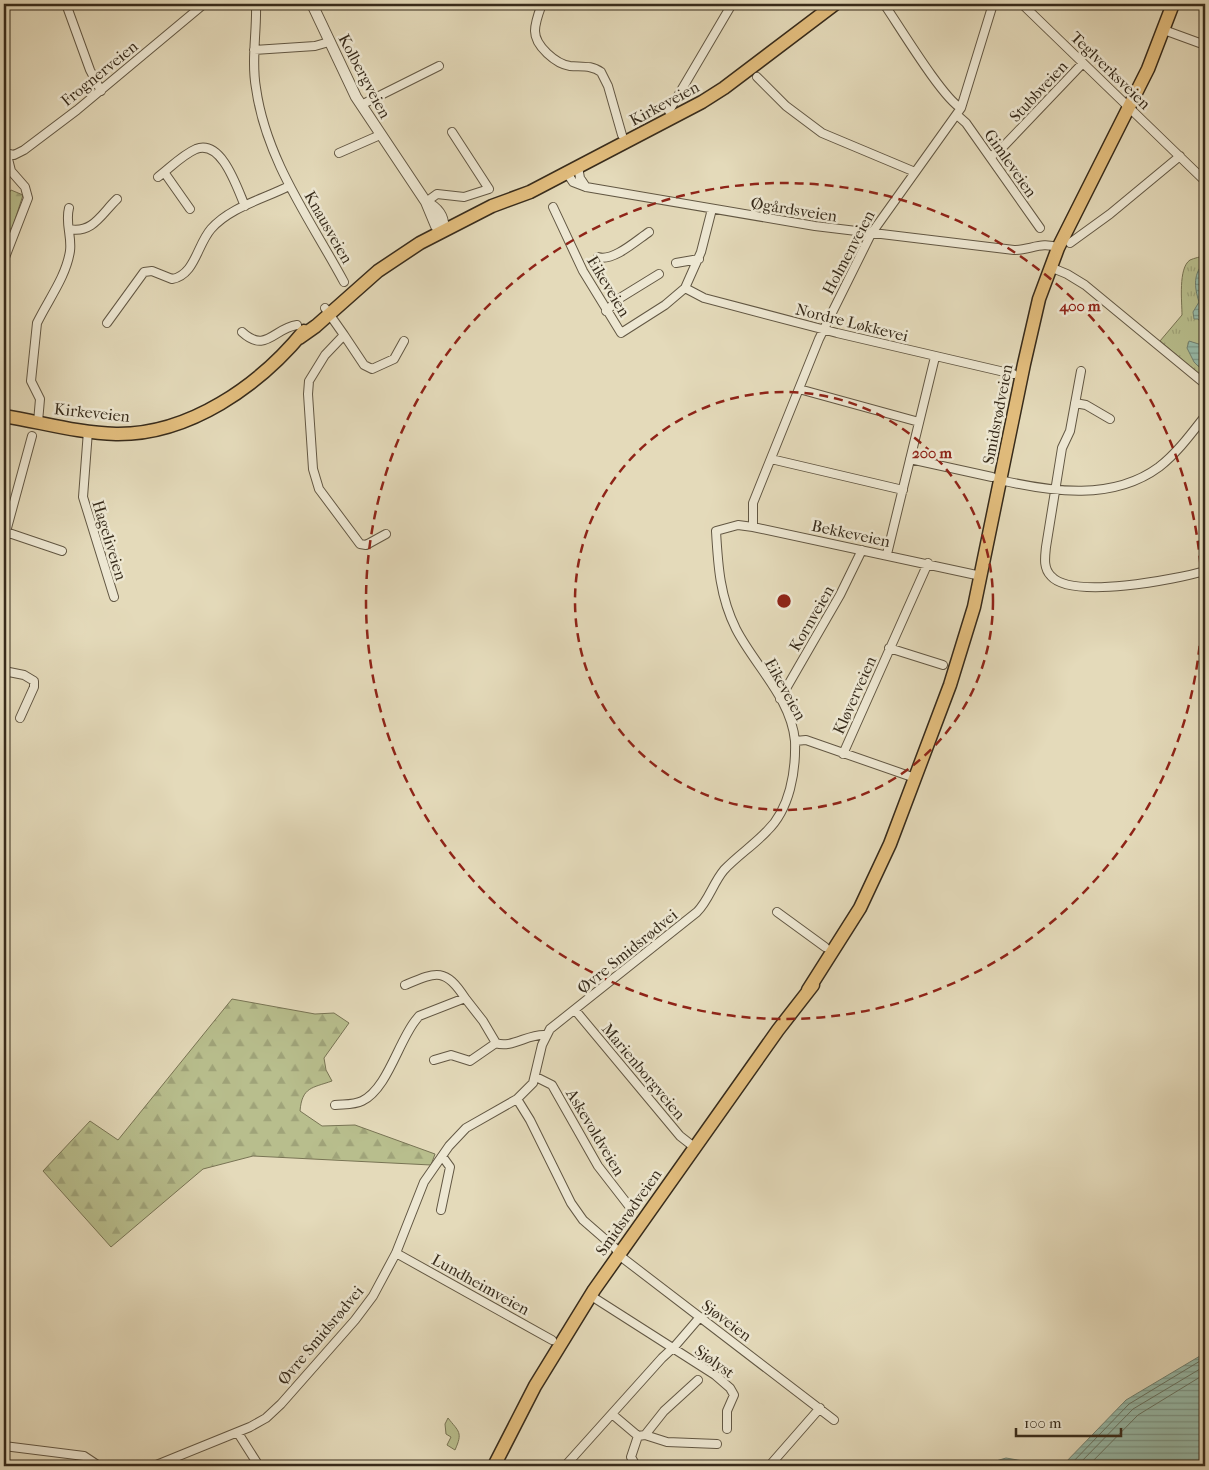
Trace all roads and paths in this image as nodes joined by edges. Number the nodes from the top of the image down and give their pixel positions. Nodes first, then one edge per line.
1 (66, 4) edge
2 (204, 4) edge
3 (256, 4) edge
4 (312, 4) edge
5 (542, 4) edge
6 (732, 4) edge
7 (835, 4) edge
8 (884, 4) edge
9 (993, 4) edge
10 (1022, 4) edge
11 (1173, 4) edge
12 (1164, 30) junction
13 (329, 42) junction
14 (1205, 45) edge
15 (254, 50) junction
16 (1083, 63) junction
17 (439, 66) dead end
18 (757, 77) dead end
19 (101, 91) junction
20 (362, 105) junction
21 (1130, 108) junction
22 (669, 111) dead end
23 (959, 111) junction
24 (452, 132) dead end
25 (380, 135) junction
26 (622, 135) dead end
27 (5, 154) edge
28 (340, 154) dead end
29 (1180, 156) junction
30 (990, 157) junction
31 (573, 170) junction
32 (915, 172) junction
33 (1205, 181) edge
34 (289, 186) junction
35 (586, 187) junction
36 (117, 199) dead end
37 (426, 202) junction
38 (245, 206) junction
39 (553, 207) dead end
40 (69, 208) dead end
41 (190, 209) dead end
42 (712, 209) junction
43 (441, 226) junction
44 (1040, 228) dead end
45 (69, 229) junction
46 (649, 232) dead end
47 (871, 234) junction
48 (1064, 245) junction
49 (598, 256) dead end
50 (699, 259) junction
51 (4, 260) edge
52 (676, 263) dead end
53 (1050, 267) junction
54 (659, 274) dead end
55 (344, 282) dead end
56 (685, 288) junction
57 (328, 310) junction
58 (606, 311) junction
59 (106, 323) dead end
60 (297, 325) dead end
61 (824, 329) junction
62 (242, 332) dead end
63 (344, 334) junction
64 (404, 341) dead end
65 (935, 357) junction
66 (1080, 371) dead end
67 (1013, 374) dead end
68 (1205, 384) edge
69 (800, 388) junction
70 (1076, 403) junction
71 (4, 416) edge
72 (1205, 416) edge
73 (1110, 420) dead end
74 (38, 422) junction
75 (919, 422) junction
76 (88, 431) junction
77 (32, 436) dead end
78 (771, 459) junction
79 (910, 459) junction
80 (996, 479) junction
81 (903, 490) junction
82 (1055, 491) junction
83 (753, 526) junction
84 (716, 532) joint
85 (386, 534) dead end
86 (5, 535) edge
87 (862, 550) junction
88 (62, 551) dead end
89 (887, 554) junction
90 (928, 563) junction
91 (1205, 571) edge
92 (981, 576) junction
93 (114, 597) dead end
94 (889, 648) junction
95 (943, 665) dead end
96 (4, 671) edge
97 (780, 699) junction
98 (20, 718) dead end
99 (795, 741) junction
100 (844, 754) junction
101 (915, 778) junction
102 (777, 912) dead end
103 (825, 947) dead end
104 (406, 985) dead end
105 (465, 998) junction
106 (575, 1010) junction
107 (546, 1035) junction
108 (496, 1043) junction
109 (434, 1060) dead end
110 (536, 1077) junction
111 (517, 1099) junction
112 (335, 1104) dead end
113 (694, 1147) junction
114 (442, 1156) junction
115 (629, 1206) dead end
116 (441, 1210) dead end
117 (396, 1253) junction
118 (618, 1253) junction
119 (596, 1299) dead end
120 (700, 1317) junction
121 (552, 1340) dead end
122 (674, 1348) junction
123 (698, 1380) dead end
124 (820, 1408) junction
125 (612, 1414) junction
126 (834, 1420) dead end
127 (727, 1429) dead end
128 (238, 1433) junction
129 (641, 1436) junction
130 (718, 1444) dead end
131 (4, 1446) edge
132 (771, 1464) dead end
133 (99, 1466) edge
134 (154, 1466) edge
135 (259, 1466) edge
136 (495, 1466) edge
137 (564, 1466) edge
138 (636, 1466) edge

1 - 19 street
2 - 19 street, Frognerveien
3 - 15 street, Knausveien
4 - 13 street, Kolbergveien
5 - 26 street
6 - 22 street
7 - 31 main road, Kirkeveien
8 - 23 street, Gimleveien
9 - 23 street, Holmenveien
10 - 16 street, Teglverksveien
11 - 12 main road, Smidsrødveien
12 - 14 street
12 - 21 main road, Smidsrødveien
13 - 15 street
13 - 20 street, Kolbergveien
15 - 34 street, Knausveien
16 - 21 street, Teglverksveien
16 - 30 street, Stubbveien
17 - 20 street
18 - 32 street
19 - 27 street, Frognerveien
20 - 25 street, Kolbergveien
21 - 29 street, Teglverksveien
21 - 48 main road, Smidsrødveien
23 - 30 street, Gimleveien
23 - 32 street, Holmenveien
24 - 37 street
25 - 28 street, Kolbergveien
25 - 37 street, Kolbergveien
27 - 51 street
29 - 33 street, Teglverksveien
29 - 48 street
30 - 44 street, Gimleveien
31 - 35 street
31 - 35 street, Øgårdsveien
31 - 43 main road, Kirkeveien
32 - 47 street, Holmenveien
34 - 38 street, Knausveien
34 - 55 street, Knausveien
35 - 42 street, Øgårdsveien
36 - 45 street
37 - 43 street, Kolbergveien
38 - 41 street
38 - 59 street, Knausveien
39 - 58 street, Eikeveien
40 - 45 street
42 - 47 street, Øgårdsveien
42 - 50 street, Eikeveien
43 - 57 main road, Kirkeveien
45 - 74 street
46 - 49 street
47 - 48 street, Øgårdsveien
47 - 61 street, Holmenveien
48 - 53 main road, Smidsrødveien
50 - 52 street
50 - 56 street, Eikeveien
53 - 68 street
53 - 80 main road, Smidsrødveien
54 - 58 street
56 - 58 street, Eikeveien
56 - 61 street, Nordre Løkkevei
57 - 63 street
57 - 76 main road, Kirkeveien
60 - 62 street
61 - 65 street, Nordre Løkkevei
61 - 69 street, Holmenveien
63 - 64 street
63 - 85 street
65 - 67 street, Nordre Løkkevei
65 - 75 street
66 - 70 street
69 - 75 street
69 - 78 street, Holmenveien
70 - 73 street
70 - 82 street
71 - 74 main road, Kirkeveien
72 - 82 street
74 - 76 main road, Kirkeveien
75 - 79 street
76 - 93 street, Hageliveien
77 - 86 street
78 - 81 street
78 - 83 street, Holmenveien
79 - 80 street
79 - 81 street
80 - 82 street
80 - 92 main road, Smidsrødveien
81 - 89 street
82 - 91 street
83 - 84 street, Bekkeveien
83 - 87 street, Bekkeveien
84 - 97 street, Eikeveien
86 - 88 street
87 - 89 street, Bekkeveien
87 - 97 street, Kornveien
89 - 90 street, Bekkeveien
90 - 92 street, Bekkeveien
90 - 94 street, Kløverveien
92 - 101 main road, Smidsrødveien
94 - 95 street, Kløverveien
94 - 100 street, Kløverveien
96 - 98 street
97 - 99 street, Eikeveien
99 - 100 street, Eikeveien
99 - 106 street, Øvre Smidsrødvei
100 - 101 street, Eikeveien
101 - 113 main road, Smidsrødveien
102 - 103 street
104 - 105 street
105 - 108 street
105 - 112 street
106 - 107 street, Øvre Smidsrødvei
106 - 113 street, Marienborgveien
107 - 108 street
107 - 110 street, Øvre Smidsrødvei
108 - 109 street
110 - 111 street, Øvre Smidsrødvei
110 - 115 street, Askevoldveien
111 - 114 street, Øvre Smidsrødvei
111 - 118 street, Sjøveien
113 - 118 main road, Smidsrødveien
114 - 116 street
114 - 117 street, Øvre Smidsrødvei
117 - 121 street, Lundheimveien
117 - 128 street, Øvre Smidsrødvei
118 - 120 street, Sjøveien
118 - 136 main road, Smidsrødveien
119 - 122 street, Sjølyst
120 - 122 street, Sjølyst
120 - 124 street, Sjøveien
122 - 125 street, Sjølyst
122 - 127 street, Sjølyst
123 - 129 street, Sjølyst
124 - 126 street, Sjøveien
124 - 132 street
125 - 129 street
125 - 137 street, Sjølyst
128 - 134 street, Øvre Smidsrødvei
128 - 135 street
129 - 130 street
129 - 138 street, Sjølyst
131 - 133 street

